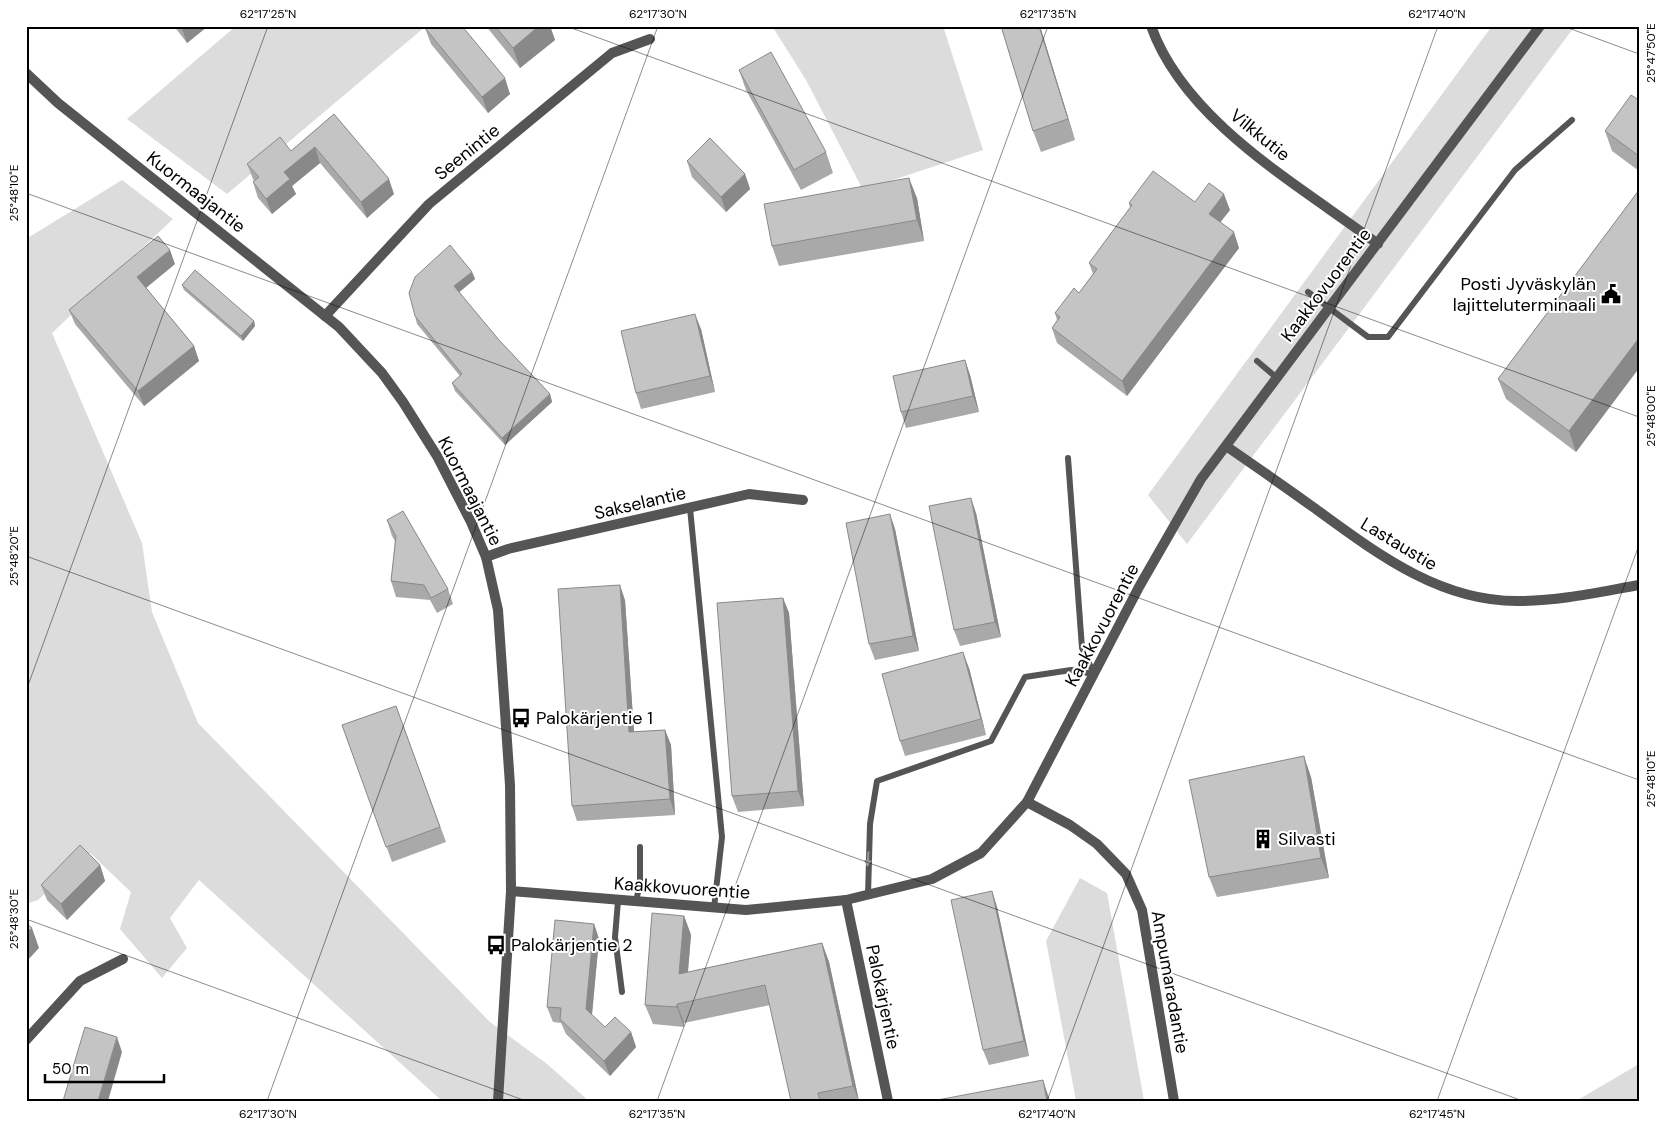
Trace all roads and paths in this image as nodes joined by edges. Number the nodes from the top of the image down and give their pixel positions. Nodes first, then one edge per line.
1 (1151, 26) edge
2 (1540, 26) edge
3 (650, 39) dead end
4 (26, 73) edge
5 (1572, 120) dead end
6 (1378, 244) junction
7 (1308, 292) dead end
8 (1329, 308) junction
9 (325, 316) junction
10 (1258, 361) dead end
11 (1277, 378) junction
12 (1226, 446) junction
13 (1068, 458) dead end
14 (803, 500) dead end
15 (690, 508) junction
16 (486, 557) junction
17 (1639, 585) edge
18 (1094, 674) junction
19 (1027, 802) junction
20 (640, 847) dead end
21 (511, 891) junction
22 (868, 894) junction
23 (846, 900) junction
24 (618, 901) junction
25 (636, 902) junction
26 (714, 908) junction
27 (123, 958) dead end
28 (622, 992) dead end
29 (26, 1040) edge
30 (498, 1101) edge
31 (888, 1101) edge
32 (1174, 1101) edge

1 - 6 street, Vilkkutie
2 - 6 street, Kaakkovuorentie
3 - 9 street, Seenintie
4 - 9 street, Kuormaajantie
5 - 8 lane
6 - 8 street, Kaakkovuorentie
7 - 8 lane
8 - 11 street, Kaakkovuorentie
9 - 16 street, Kuormaajantie
10 - 11 lane
11 - 12 street, Kaakkovuorentie
12 - 17 street, Lastaustie
12 - 18 street, Kaakkovuorentie
13 - 18 lane
14 - 15 street, Sakselantie
15 - 16 street, Sakselantie
15 - 26 lane
16 - 21 street, Kuormaajantie
18 - 19 street, Kaakkovuorentie
18 -> 22 lane
19 - 22 street, Kaakkovuorentie
19 - 32 street, Ampumaradantie
20 - 25 lane
21 - 24 street, Kaakkovuorentie
21 - 30 street, Kuormaajantie
22 - 23 street, Kaakkovuorentie
23 - 26 street, Kaakkovuorentie
23 - 31 street, Palokärjentie
24 - 25 street, Kaakkovuorentie
24 - 28 lane
25 - 26 street, Kaakkovuorentie
27 - 29 street

